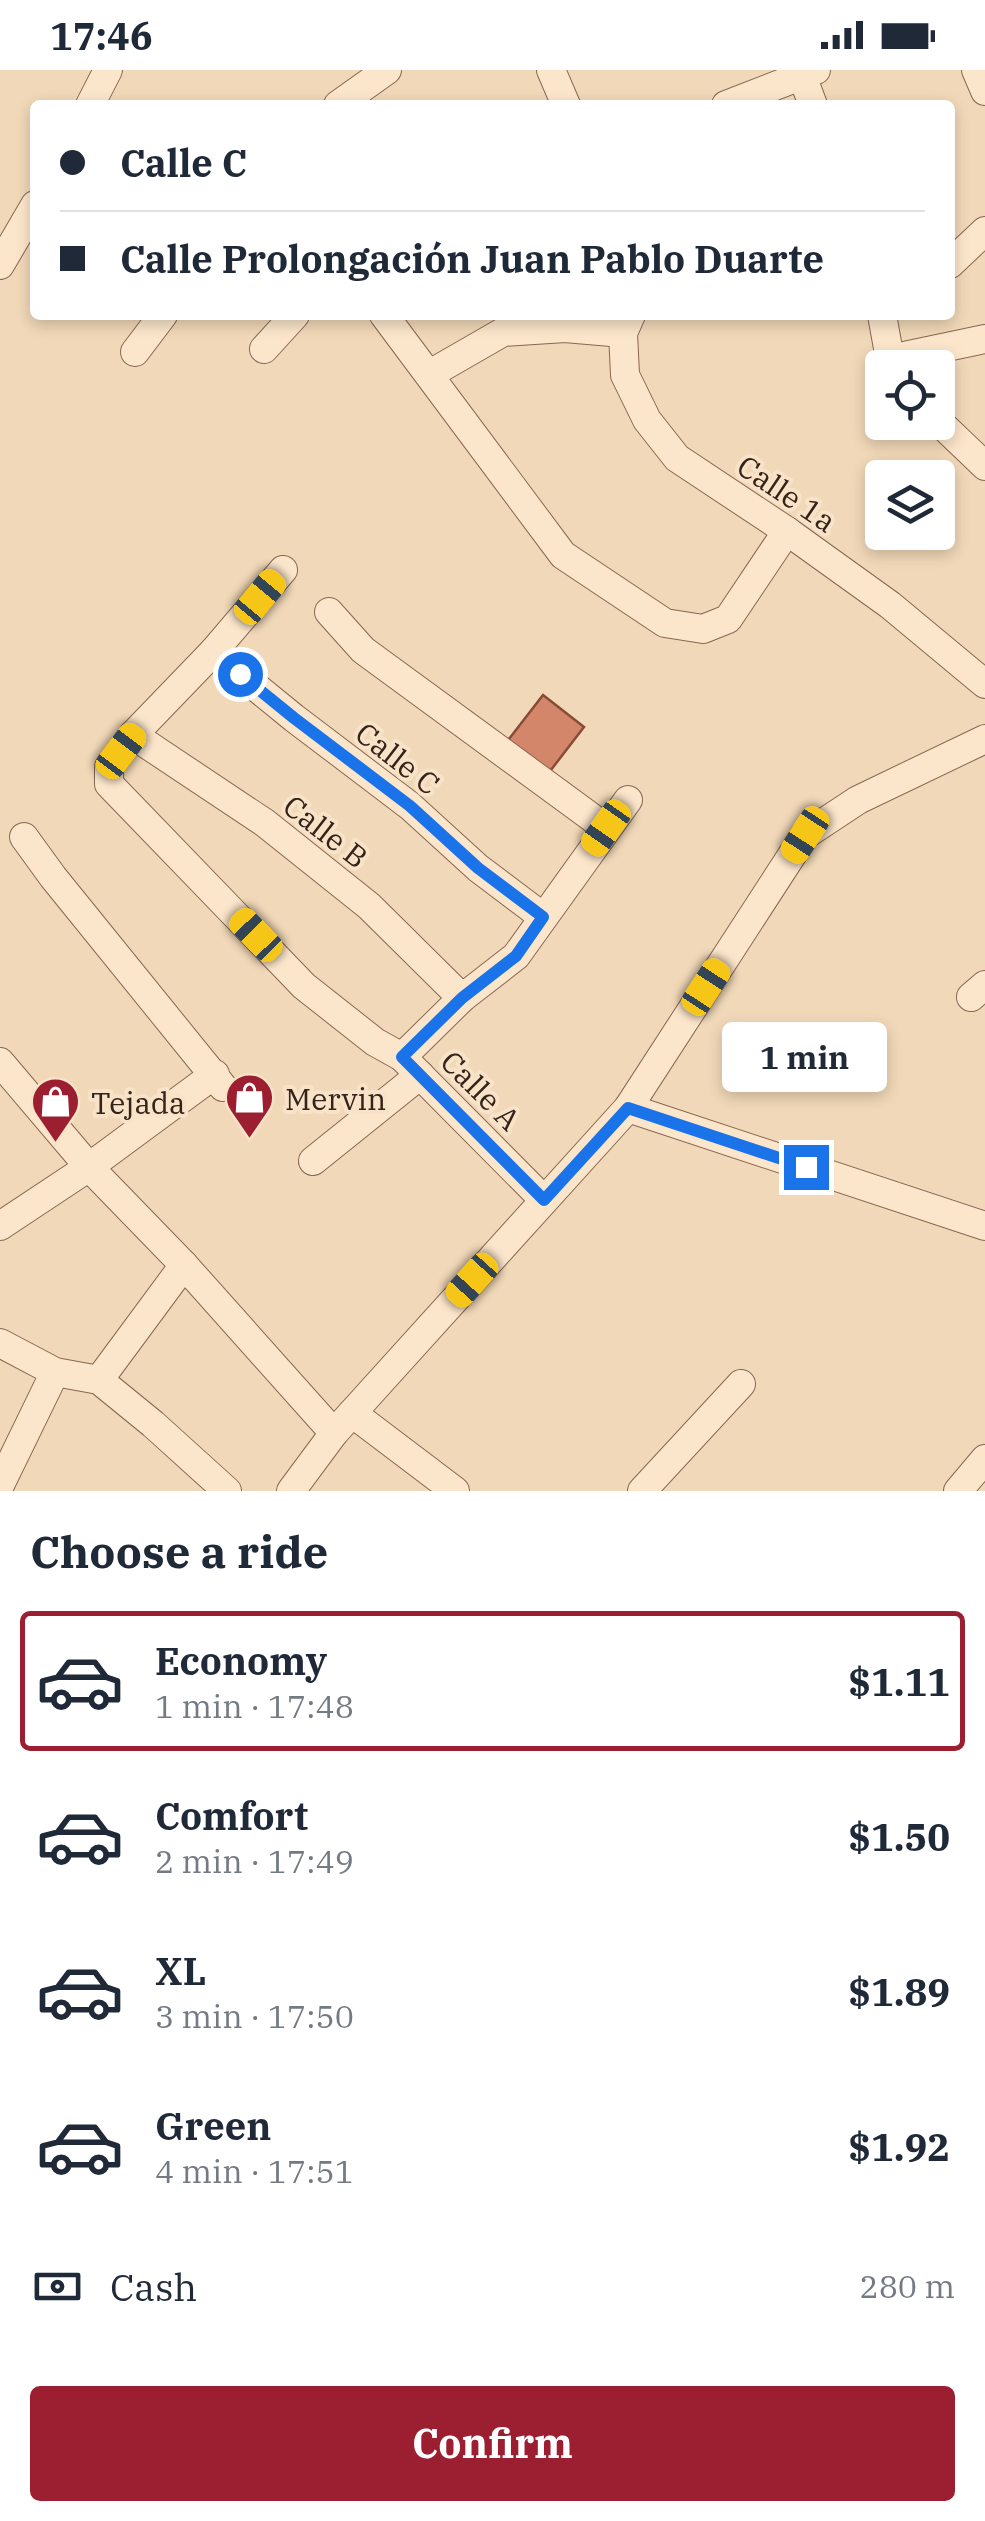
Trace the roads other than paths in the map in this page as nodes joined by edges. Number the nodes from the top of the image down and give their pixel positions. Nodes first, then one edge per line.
1 (108, 70) edge
2 (387, 70) edge
3 (551, 70) edge
4 (976, 70) edge
5 (806, 72) edge
6 (985, 91) edge
7 (93, 100) edge
8 (345, 100) edge
9 (564, 100) edge
10 (738, 100) edge
11 (813, 100) edge
12 (30, 214) edge
13 (985, 231) edge
14 (955, 259) edge
15 (0, 265) edge
16 (159, 320) edge
17 (290, 320) edge
18 (388, 320) edge
19 (887, 320) edge
20 (627, 324) edge
21 (985, 338) edge
22 (264, 349) dead end
23 (891, 350) edge
24 (941, 350) edge
25 (136, 352) dead end
26 (430, 374) junction
27 (955, 437) edge
28 (985, 466) edge
29 (788, 530) junction
30 (283, 570) dead end
31 (328, 612) dead end
32 (213, 652) junction
33 (985, 684) edge
34 (133, 735) junction
35 (985, 739) edge
36 (628, 800) dead end
37 (606, 828) junction
38 (24, 837) dead end
39 (543, 917) junction
40 (462, 998) junction
41 (0, 1062) edge
42 (411, 1066) junction
43 (628, 1108) junction
44 (313, 1161) dead end
45 (90, 1167) junction
46 (544, 1200) junction
47 (0, 1226) edge
48 (985, 1226) edge
49 (184, 1265) junction
50 (0, 1342) edge
51 (55, 1372) junction
52 (99, 1380) junction
53 (740, 1384) dead end
54 (343, 1423) junction
55 (985, 1459) edge
56 (0, 1486) edge
57 (227, 1491) edge
58 (291, 1491) edge
59 (455, 1491) edge
60 (642, 1491) edge
61 (958, 1491) edge

1 - 7 street
2 - 8 street
3 - 9 street
4 - 6 street
5 - 10 street
5 - 11 street
12 - 15 street
13 - 14 street
16 - 25 street
17 - 22 street
18 - 26 street
19 - 23 street
20 - 26 street
20 - 29 street, Calle 1a
21 - 24 street
26 - 29 street
27 - 28 street
29 - 33 street, Calle 1a
30 - 32 street
31 - 37 street
32 - 34 street
32 - 39 street, Calle C
34 - 40 street, Calle B
34 - 42 street, Calle A
35 - 43 street
36 - 37 street
37 - 39 street
38 - 45 street
39 - 40 street
40 - 42 street
41 - 45 street
42 - 44 street
42 - 46 street, Calle A
43 - 46 street
43 - 48 street
45 - 47 street
45 - 49 street
46 - 54 street
49 - 52 street
49 - 54 street
50 - 51 street
51 - 52 street
51 - 56 street
52 - 57 street
53 - 60 street
54 - 58 street
54 - 59 street
55 - 61 street

